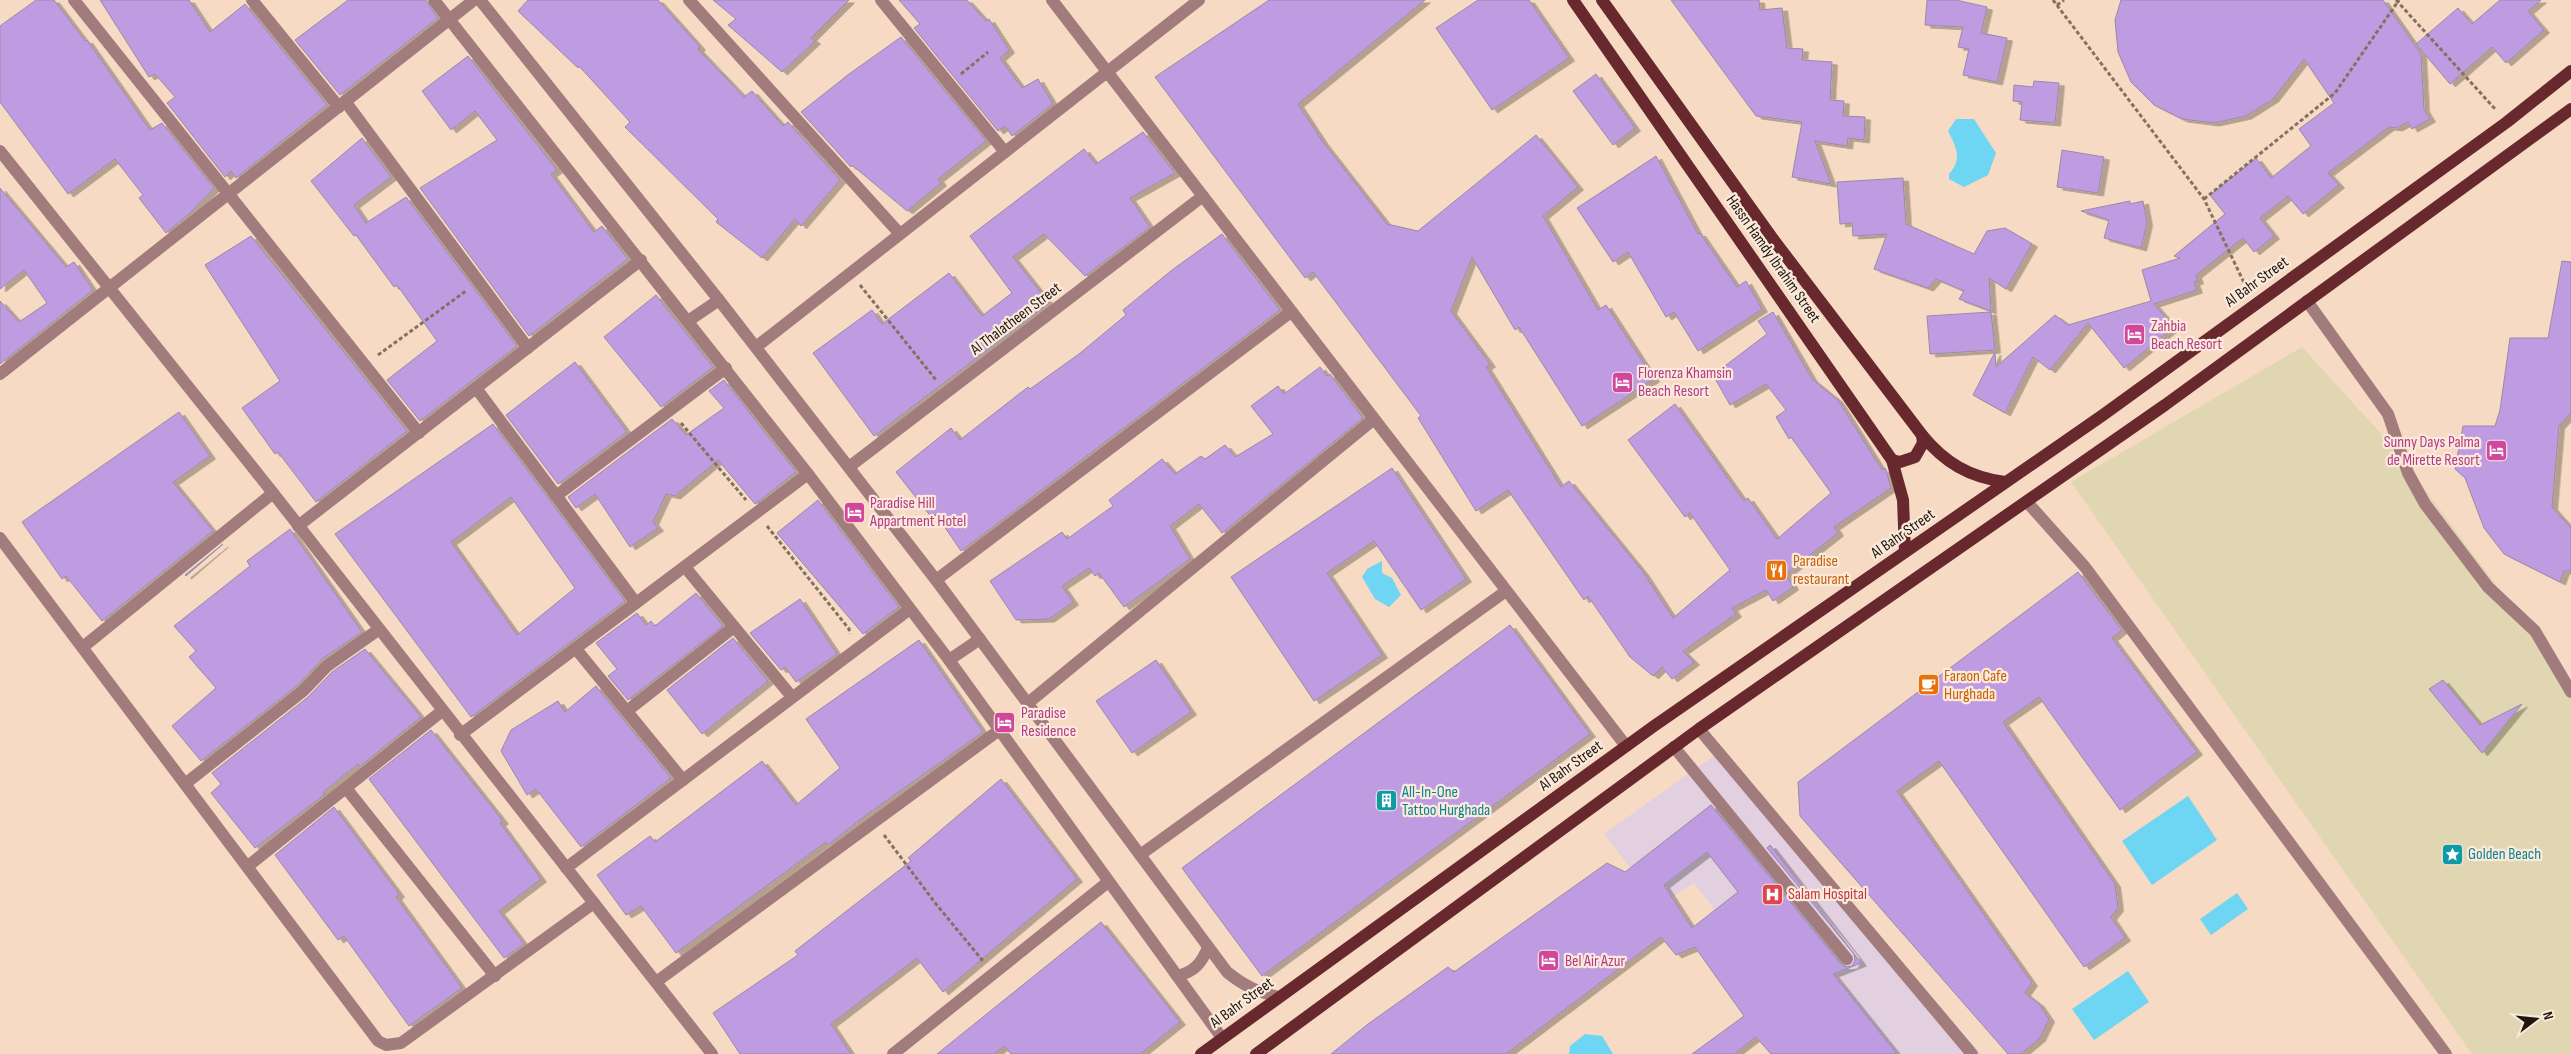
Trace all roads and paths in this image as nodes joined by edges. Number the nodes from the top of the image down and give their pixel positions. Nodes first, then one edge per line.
1 (74, 0) edge
2 (252, 0) edge
3 (434, 0) edge
4 (474, 0) edge
5 (480, 0) edge
6 (689, 0) edge
7 (881, 0) edge
8 (1052, 0) edge
9 (1574, 0) edge
10 (1602, 0) edge
11 (2054, 0) edge
12 (2064, 0) edge
13 (2397, 0) edge
14 (1194, 2) edge
15 (2057, 5) junction
16 (449, 19) junction
17 (988, 52) dead end
18 (2571, 71) edge
19 (1107, 72) junction
20 (949, 84) junction
21 (342, 104) junction
22 (2571, 110) edge
23 (2507, 122) junction
24 (0, 151) edge
25 (1004, 152) junction
26 (228, 194) junction
27 (1203, 196) junction
28 (2204, 199) junction
29 (900, 234) junction
30 (641, 260) junction
31 (850, 273) junction
32 (479, 282) junction
33 (110, 289) junction
34 (719, 300) junction
35 (2308, 301) junction
36 (2254, 304) junction
37 (1291, 312) junction
38 (688, 321) junction
39 (756, 347) junction
40 (528, 348) junction
41 (364, 365) junction
42 (726, 368) junction
43 (0, 374) edge
44 (476, 388) junction
45 (946, 393) junction
46 (671, 411) junction
47 (1374, 419) junction
48 (419, 433) junction
49 (1922, 435) junction
50 (1892, 460) junction
51 (849, 468) junction
52 (808, 474) junction
53 (2005, 482) junction
54 (272, 493) junction
55 (556, 496) junction
56 (2027, 502) junction
57 (757, 513) junction
58 (298, 526) junction
59 (0, 538) edge
60 (1905, 552) junction
61 (685, 567) junction
62 (936, 580) junction
63 (1506, 591) junction
64 (636, 604) junction
65 (910, 609) junction
66 (734, 627) junction
67 (378, 630) junction
68 (980, 639) junction
69 (83, 647) junction
70 (576, 649) junction
71 (853, 652) junction
72 (949, 660) junction
73 (2571, 692) edge
74 (792, 697) junction
75 (1028, 704) junction
76 (442, 711) junction
77 (627, 711) junction
78 (1700, 728) junction
79 (998, 731) junction
80 (460, 735) junction
81 (1626, 746) junction
82 (1674, 747) junction
83 (683, 780) junction
84 (185, 784) junction
85 (346, 788) junction
86 (874, 822) junction
87 (1140, 854) junction
88 (248, 866) junction
89 (566, 868) junction
90 (1108, 882) junction
91 (594, 903) junction
92 (1208, 946) junction
93 (1847, 959) dead end
94 (994, 973) junction
95 (495, 976) junction
96 (1177, 976) junction
97 (656, 982) junction
98 (1279, 996) junction
99 (1222, 1038) junction
100 (712, 1054) edge
101 (893, 1054) edge
102 (1201, 1054) edge
103 (1256, 1054) edge
104 (1972, 1054) edge
105 (2446, 1054) edge

1 - 26 street
2 - 21 street
3 - 16 street
4 - 16 street
5 - 34 street
6 - 29 street
7 - 20 street
8 - 19 street
9 - 50 main road, Hassn Hamdy Ibrahim Street
10 - 49 main road, Hassn Hamdy Ibrahim Street
11 - 15 path
12 - 15 path
13 - 23 path
13 - 28 path
14 - 19 street
15 - 28 path
16 - 21 street
16 - 30 street
17 - 20 path
18 - 23 main road, Al Bahr Street
19 - 25 street
19 - 27 street
20 - 25 street
21 - 26 street
21 - 32 street
22 - 35 main road
23 - 36 main road, Al Bahr Street
24 - 33 street
25 - 29 street
26 - 33 street
26 - 41 street
27 - 37 street
27 - 45 street, Al Thalatheen Street
28 - 36 path
29 - 31 street
30 - 38 street
30 - 40 street
31 - 39 street
31 - 45 path
32 - 40 street
32 - 41 path
33 - 43 street
33 - 54 street
34 - 38 street
34 - 39 street
35 - 56 main road
35 - 73 street
36 - 53 main road, Al Bahr Street
37 - 47 street
37 - 62 street
38 - 42 street
39 - 51 street
40 - 44 street
41 - 48 street
42 - 46 street
42 - 52 street
44 - 48 street
44 - 55 street
45 - 51 street, Al Thalatheen Street
46 - 55 street
46 - 57 path
47 - 63 street
47 - 75 street
48 - 58 street
49 - 50 main road
49 - 53 main road, Hassn Hamdy Ibrahim Street
50 - 60 main road, Hassn Hamdy Ibrahim Street
51 - 62 street
52 - 57 street
52 - 65 street
53 - 60 main road, Al Bahr Street
54 - 58 street
54 - 69 street
55 - 64 street
56 - 78 main road
56 - 105 street
57 - 61 street
57 - 71 path
58 - 67 street
59 - 69 street
60 - 81 main road, Al Bahr Street
61 - 64 street
61 - 66 street
62 - 68 street
63 - 81 street
63 - 87 street
64 - 70 street
65 - 71 street
65 - 72 street
66 - 74 street
66 - 77 street
67 - 76 street
67 - 84 street
68 - 72 street
68 - 75 street
69 - 84 street
70 - 77 street
70 - 80 street
71 - 74 street
72 - 79 street
74 - 83 street
75 - 87 street
76 - 80 street
76 - 85 street
77 - 83 street
78 - 82 main road
78 - 104 street
79 - 86 street
79 - 90 street
80 - 89 street
81 - 98 main road, Al Bahr Street
82 - 93 street
82 - 103 main road
83 - 89 street
84 - 88 street
85 - 88 street
85 - 95 street
86 - 94 path
86 - 97 street
87 - 92 street
88 - 95 street
89 - 91 street
90 - 94 street
90 - 96 street
91 - 95 street
91 - 97 street
92 - 96 street
92 - 98 street
94 - 101 street
96 - 99 street
97 - 100 street
98 - 99 main road, Al Bahr Street
99 - 102 main road, Al Bahr Street

